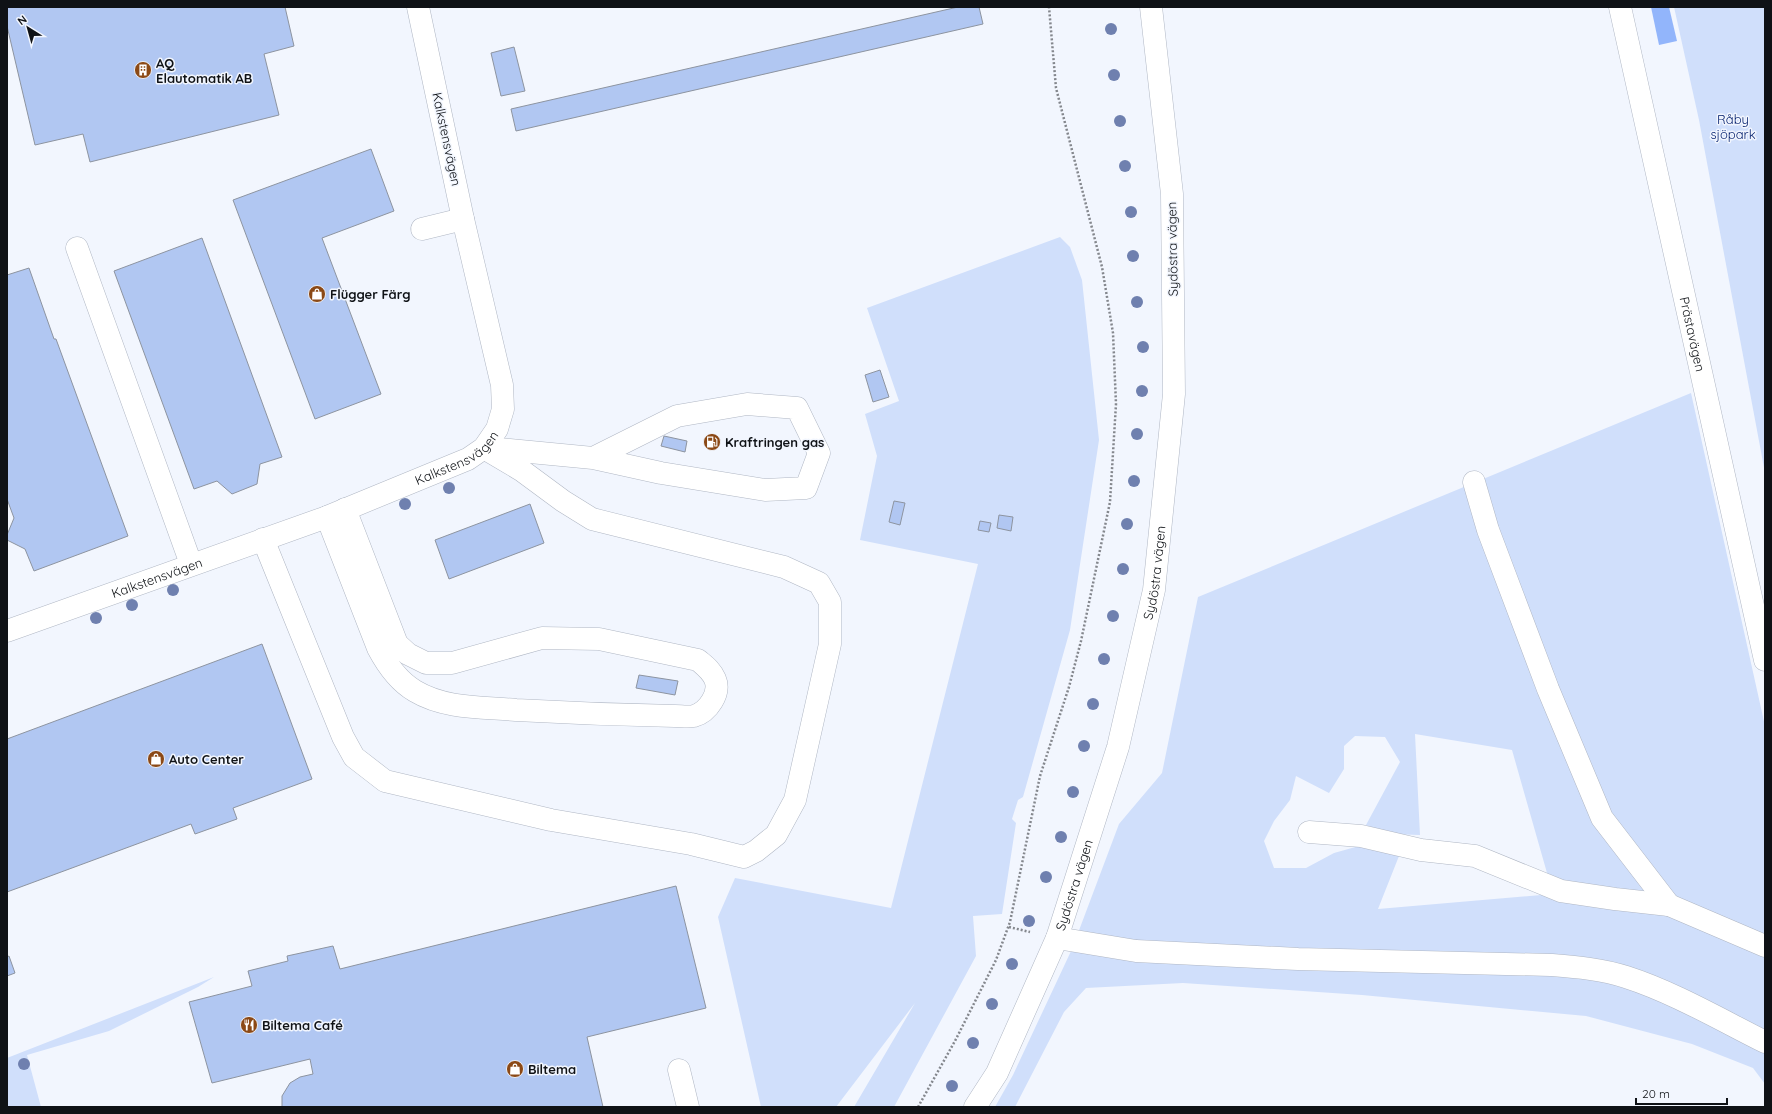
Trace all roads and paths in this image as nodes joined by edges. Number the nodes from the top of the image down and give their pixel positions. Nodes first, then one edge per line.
1 (418, 7) edge
2 (1049, 7) edge
3 (1151, 7) edge
4 (1620, 7) edge
5 (464, 219) junction
6 (422, 228) dead end
7 (77, 248) dead end
8 (484, 448) junction
9 (593, 458) junction
10 (1474, 482) dead end
11 (336, 513) junction
12 (263, 539) junction
13 (191, 564) junction
14 (7, 631) edge
15 (1765, 660) edge
16 (1309, 832) dead end
17 (1669, 905) junction
18 (1057, 938) junction
19 (1765, 946) edge
20 (1765, 1042) edge
21 (679, 1070) dead end
22 (688, 1107) edge
23 (918, 1107) edge
24 (975, 1107) edge

1 - 5 street, Kalkstensvägen
2 - 23 path
3 - 18 street, Sydöstra vägen
4 - 15 street, Prästavägen
5 - 6 street
5 - 8 street, Kalkstensvägen
7 - 13 street
8 - 9 street
8 - 11 street, Kalkstensvägen
8 - 12 street
9 - 9 street
10 - 17 street
11 - 11 street
11 - 12 street, Kalkstensvägen
12 - 13 street, Kalkstensvägen
13 - 14 street, Kalkstensvägen
16 - 17 street
17 - 19 street
18 - 20 street
18 - 24 street, Sydöstra vägen
21 - 22 street

